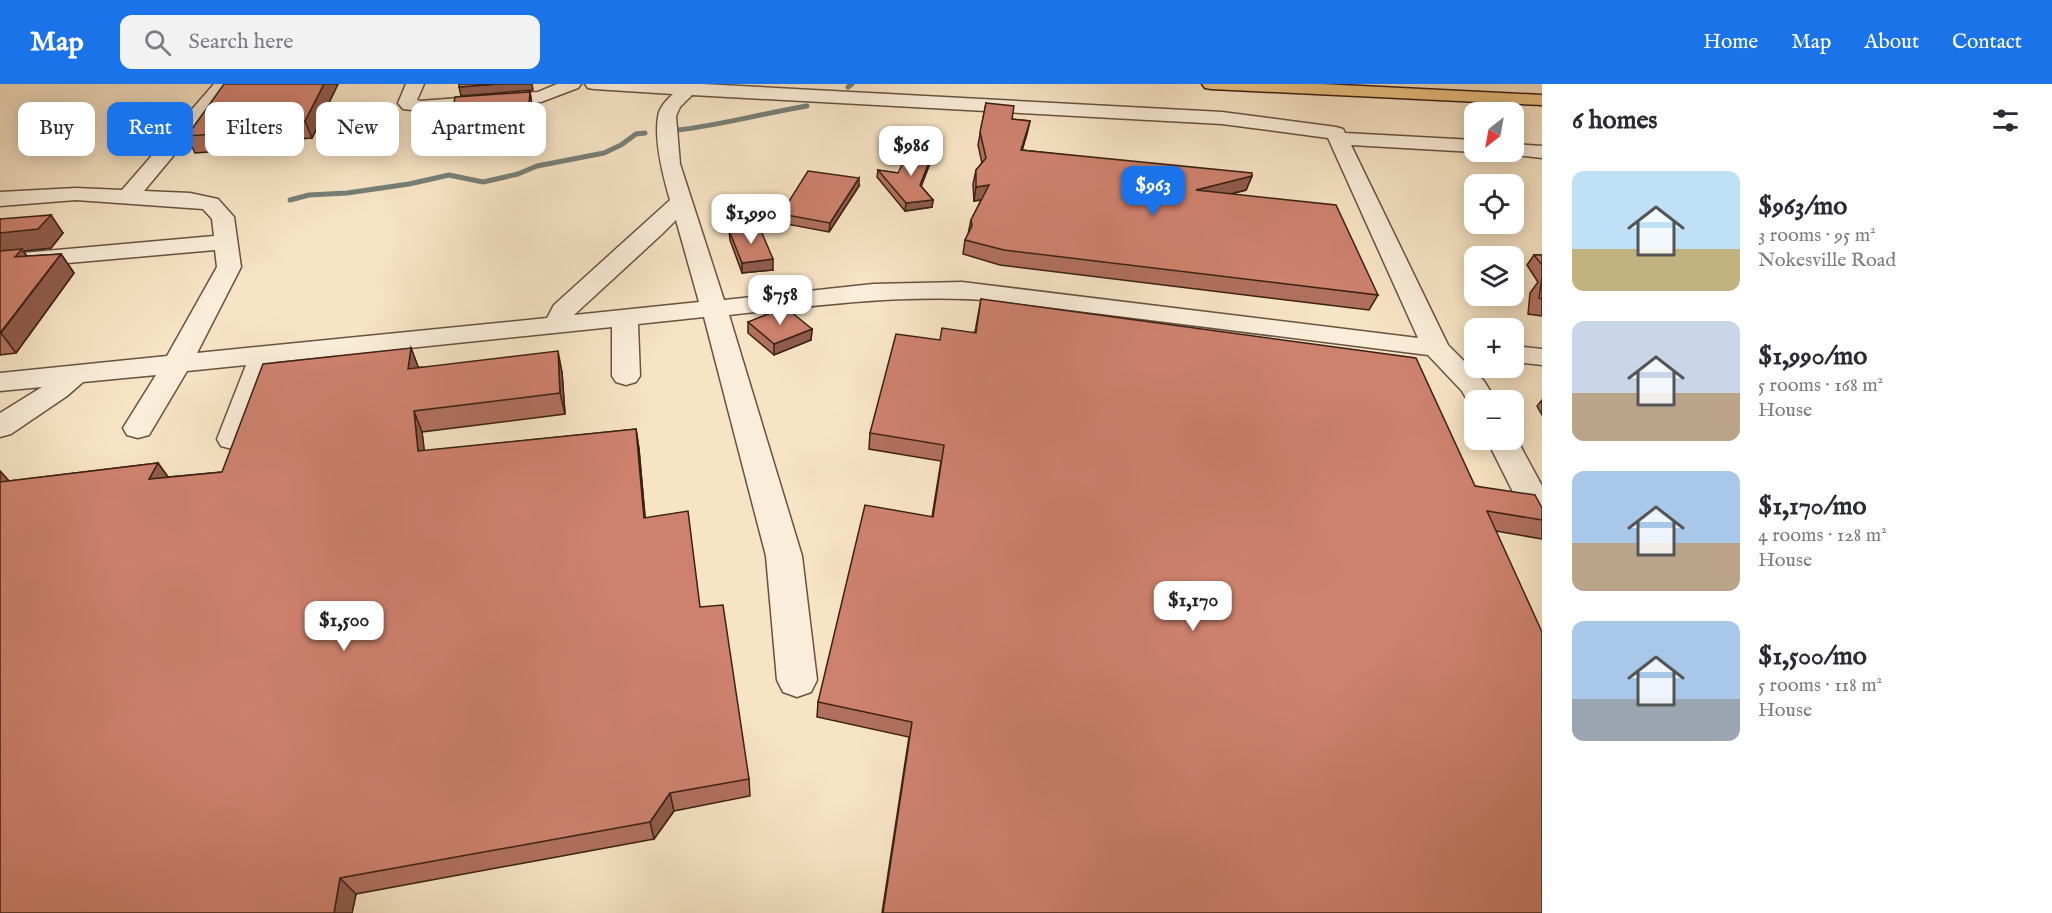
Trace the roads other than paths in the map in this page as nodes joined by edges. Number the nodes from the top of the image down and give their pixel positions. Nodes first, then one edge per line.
1 (224, 84) edge
2 (415, 84) edge
3 (572, 84) edge
4 (594, 84) edge
5 (1211, 84) edge
6 (1423, 84) edge
7 (691, 87) edge
8 (1542, 89) edge
9 (1542, 100) edge
10 (1338, 138) junction
11 (1464, 145) edge
12 (1524, 151) edge
13 (1542, 152) edge
14 (128, 197) junction
15 (0, 199) edge
16 (681, 202) junction
17 (226, 242) junction
18 (0, 262) edge
19 (714, 308) junction
20 (625, 319) junction
21 (557, 325) junction
22 (1436, 348) junction
23 (1464, 350) edge
24 (264, 355) junction
25 (1524, 355) edge
26 (1542, 357) edge
27 (177, 364) junction
28 (74, 375) junction
29 (626, 376) dead end
30 (0, 382) edge
31 (1476, 390) edge
32 (0, 427) edge
33 (138, 428) dead end
34 (232, 439) edge
35 (1507, 450) edge
36 (1542, 517) edge
37 (797, 680) dead end

1 - 14 lane
2 - 3 lane
4 - 7 lane
5 - 9 highway
6 - 8 highway
7 - 10 lane
7 - 16 lane
10 - 11 lane
10 - 22 lane
12 - 13 lane
14 - 15 lane
14 - 17 lane
16 - 19 lane
16 - 21 lane
17 - 18 lane
17 - 27 lane
19 - 20 lane
19 - 22 lane
19 - 37 lane
20 - 21 lane
20 - 29 lane
21 - 24 lane
22 - 23 lane
22 - 31 lane
24 - 27 lane
24 - 34 lane
25 - 26 lane
27 - 28 lane
27 - 33 lane
28 - 30 lane
28 - 32 lane
35 - 36 lane

